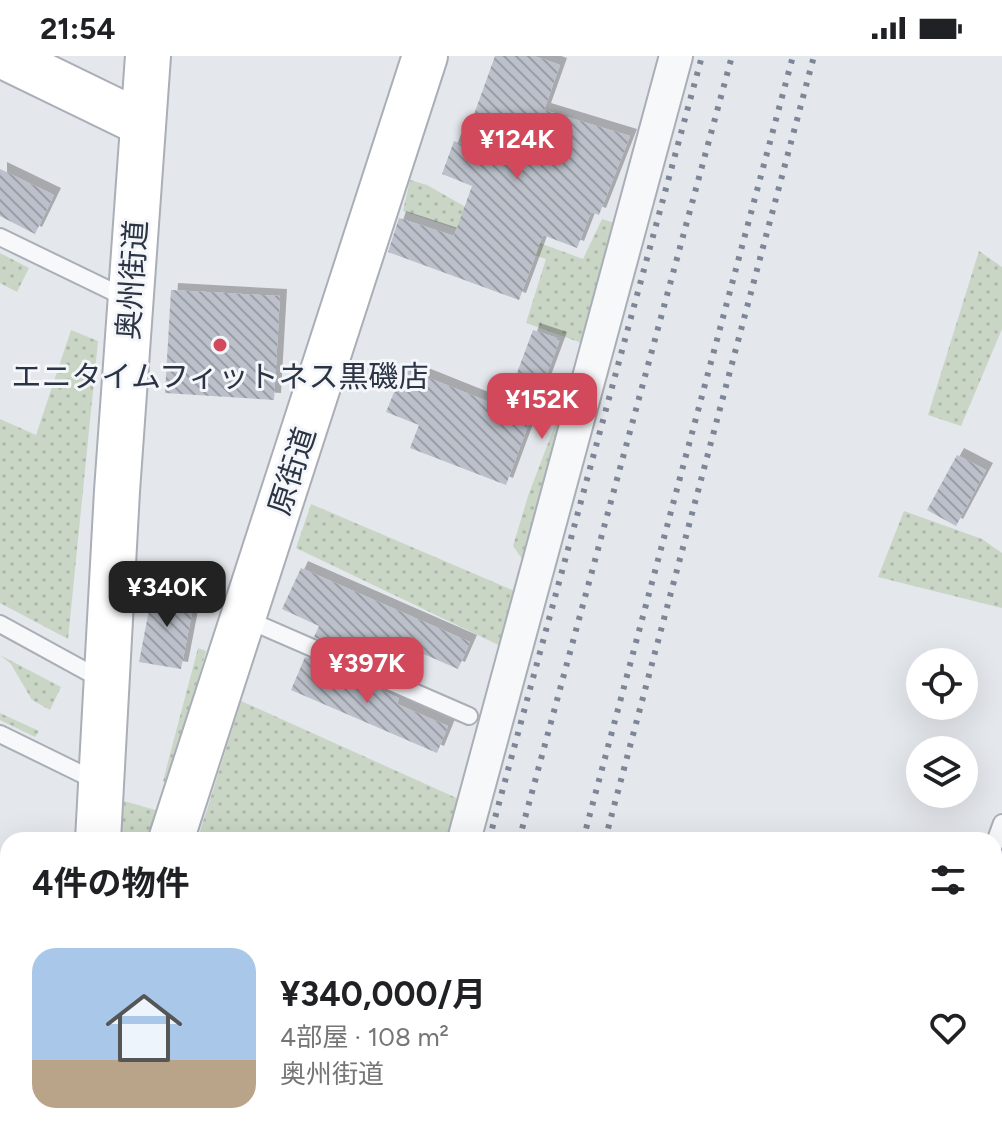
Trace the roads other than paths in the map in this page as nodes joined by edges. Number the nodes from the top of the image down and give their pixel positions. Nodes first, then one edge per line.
1 (3, 56) edge
2 (148, 56) edge
3 (425, 56) edge
4 (676, 56) edge
5 (143, 124) junction
6 (0, 237) edge
7 (131, 300) junction
8 (244, 618) junction
9 (0, 624) edge
10 (107, 683) junction
11 (469, 716) dead end
12 (0, 734) edge
13 (101, 783) junction
14 (98, 832) edge
15 (174, 832) edge
16 (466, 832) edge

1 - 5 street
2 - 5 street, 奥州街道
3 - 8 street, 原街道
4 - 16 street
5 - 7 street, 奥州街道
6 - 7 lane
7 - 10 street, 奥州街道
8 - 11 lane
8 - 15 street, 原街道
9 - 10 lane
10 - 13 street, 奥州街道
12 - 13 lane
13 - 14 street, 奥州街道

